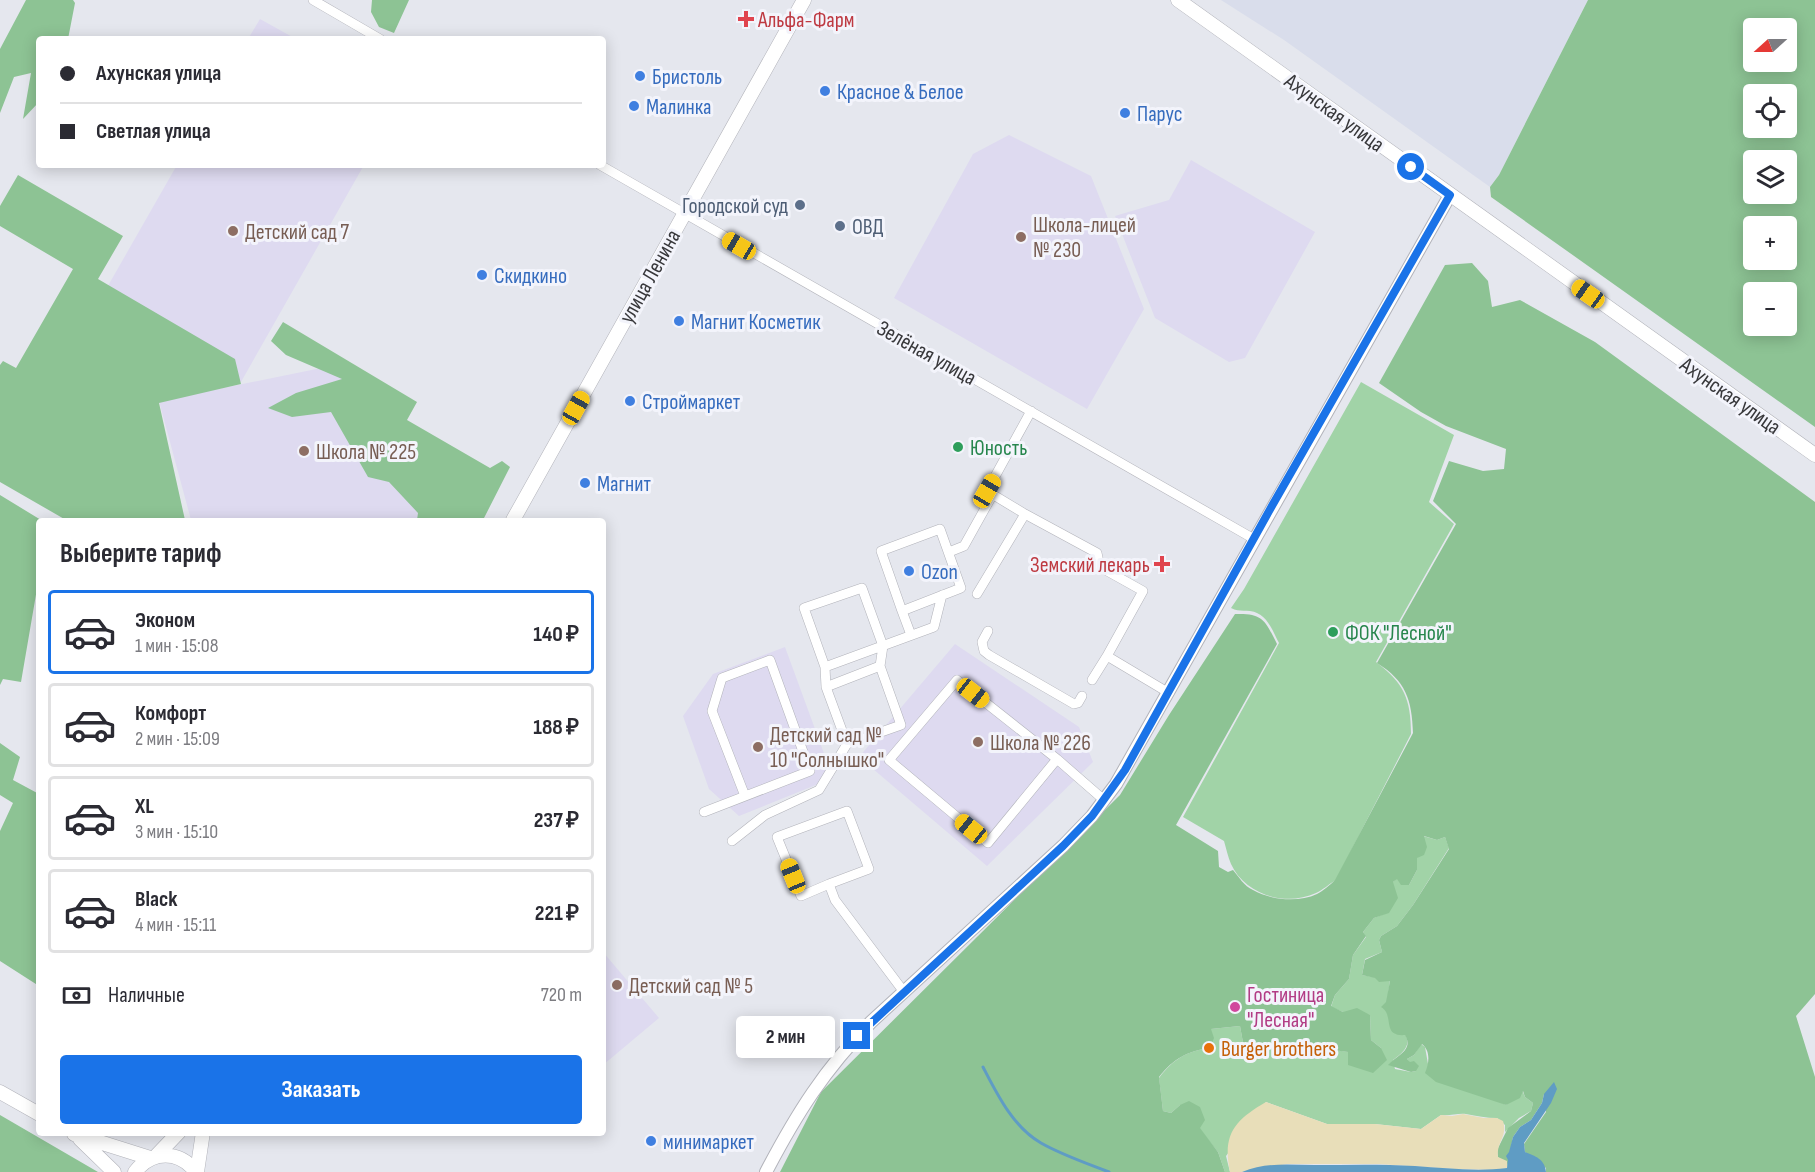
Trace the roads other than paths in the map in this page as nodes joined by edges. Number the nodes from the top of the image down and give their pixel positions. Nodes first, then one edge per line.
1 (313, 0) edge
2 (804, 0) edge
3 (1178, 0) edge
4 (375, 36) edge
5 (605, 168) edge
6 (1450, 195) junction
7 (684, 214) junction
8 (1031, 411) junction
9 (1815, 455) edge
10 (993, 494) junction
11 (1025, 514) junction
12 (514, 518) edge
13 (1254, 539) junction
14 (949, 552) junction
15 (977, 594) dead end
16 (942, 595) junction
17 (902, 611) junction
18 (988, 631) dead end
19 (911, 635) junction
20 (883, 646) junction
21 (1107, 656) junction
22 (880, 666) junction
23 (825, 668) junction
24 (1092, 680) dead end
25 (826, 687) junction
26 (1169, 693) junction
27 (1082, 696) dead end
28 (848, 744) junction
29 (1057, 759) junction
30 (745, 796) junction
31 (1104, 800) junction
32 (704, 812) dead end
33 (732, 841) dead end
34 (829, 884) junction
35 (904, 992) junction
36 (0, 1092) edge
37 (36, 1112) edge
38 (77, 1136) edge
39 (83, 1136) edge
40 (175, 1136) edge
41 (202, 1136) edge
42 (154, 1157) junction
43 (114, 1172) edge
44 (135, 1172) edge
45 (197, 1172) edge
46 (766, 1172) edge

1 - 4 street
2 - 7 main road, улица Ленина
3 - 6 main road, Ахунская улица
5 - 7 street, Зелёная улица
6 - 9 main road, Ахунская улица
6 - 13 street
7 - 8 street, Зелёная улица
7 - 12 main road, улица Ленина
8 - 10 street
8 - 13 street, Зелёная улица
10 - 11 street
10 - 14 street
11 - 15 street
11 - 21 street
13 - 26 street
14 - 16 street
14 - 17 street
16 - 17 street
16 - 19 street
17 - 19 street
18 - 27 street
19 - 20 street
20 - 22 street
20 - 23 street
20 - 23 street
21 - 24 street
21 - 26 street
22 - 25 street
22 - 28 street
23 - 25 street
25 - 28 street
26 - 31 street
28 - 33 street
29 - 29 street
29 - 31 street
30 - 30 street
30 - 32 street
31 - 35 street
34 - 34 street
34 - 35 street
35 - 46 street
36 - 37 main road
38 - 43 main road
39 - 42 main road
40 - 42 main road
41 - 45 main road
42 - 44 main road
42 - 45 main road

